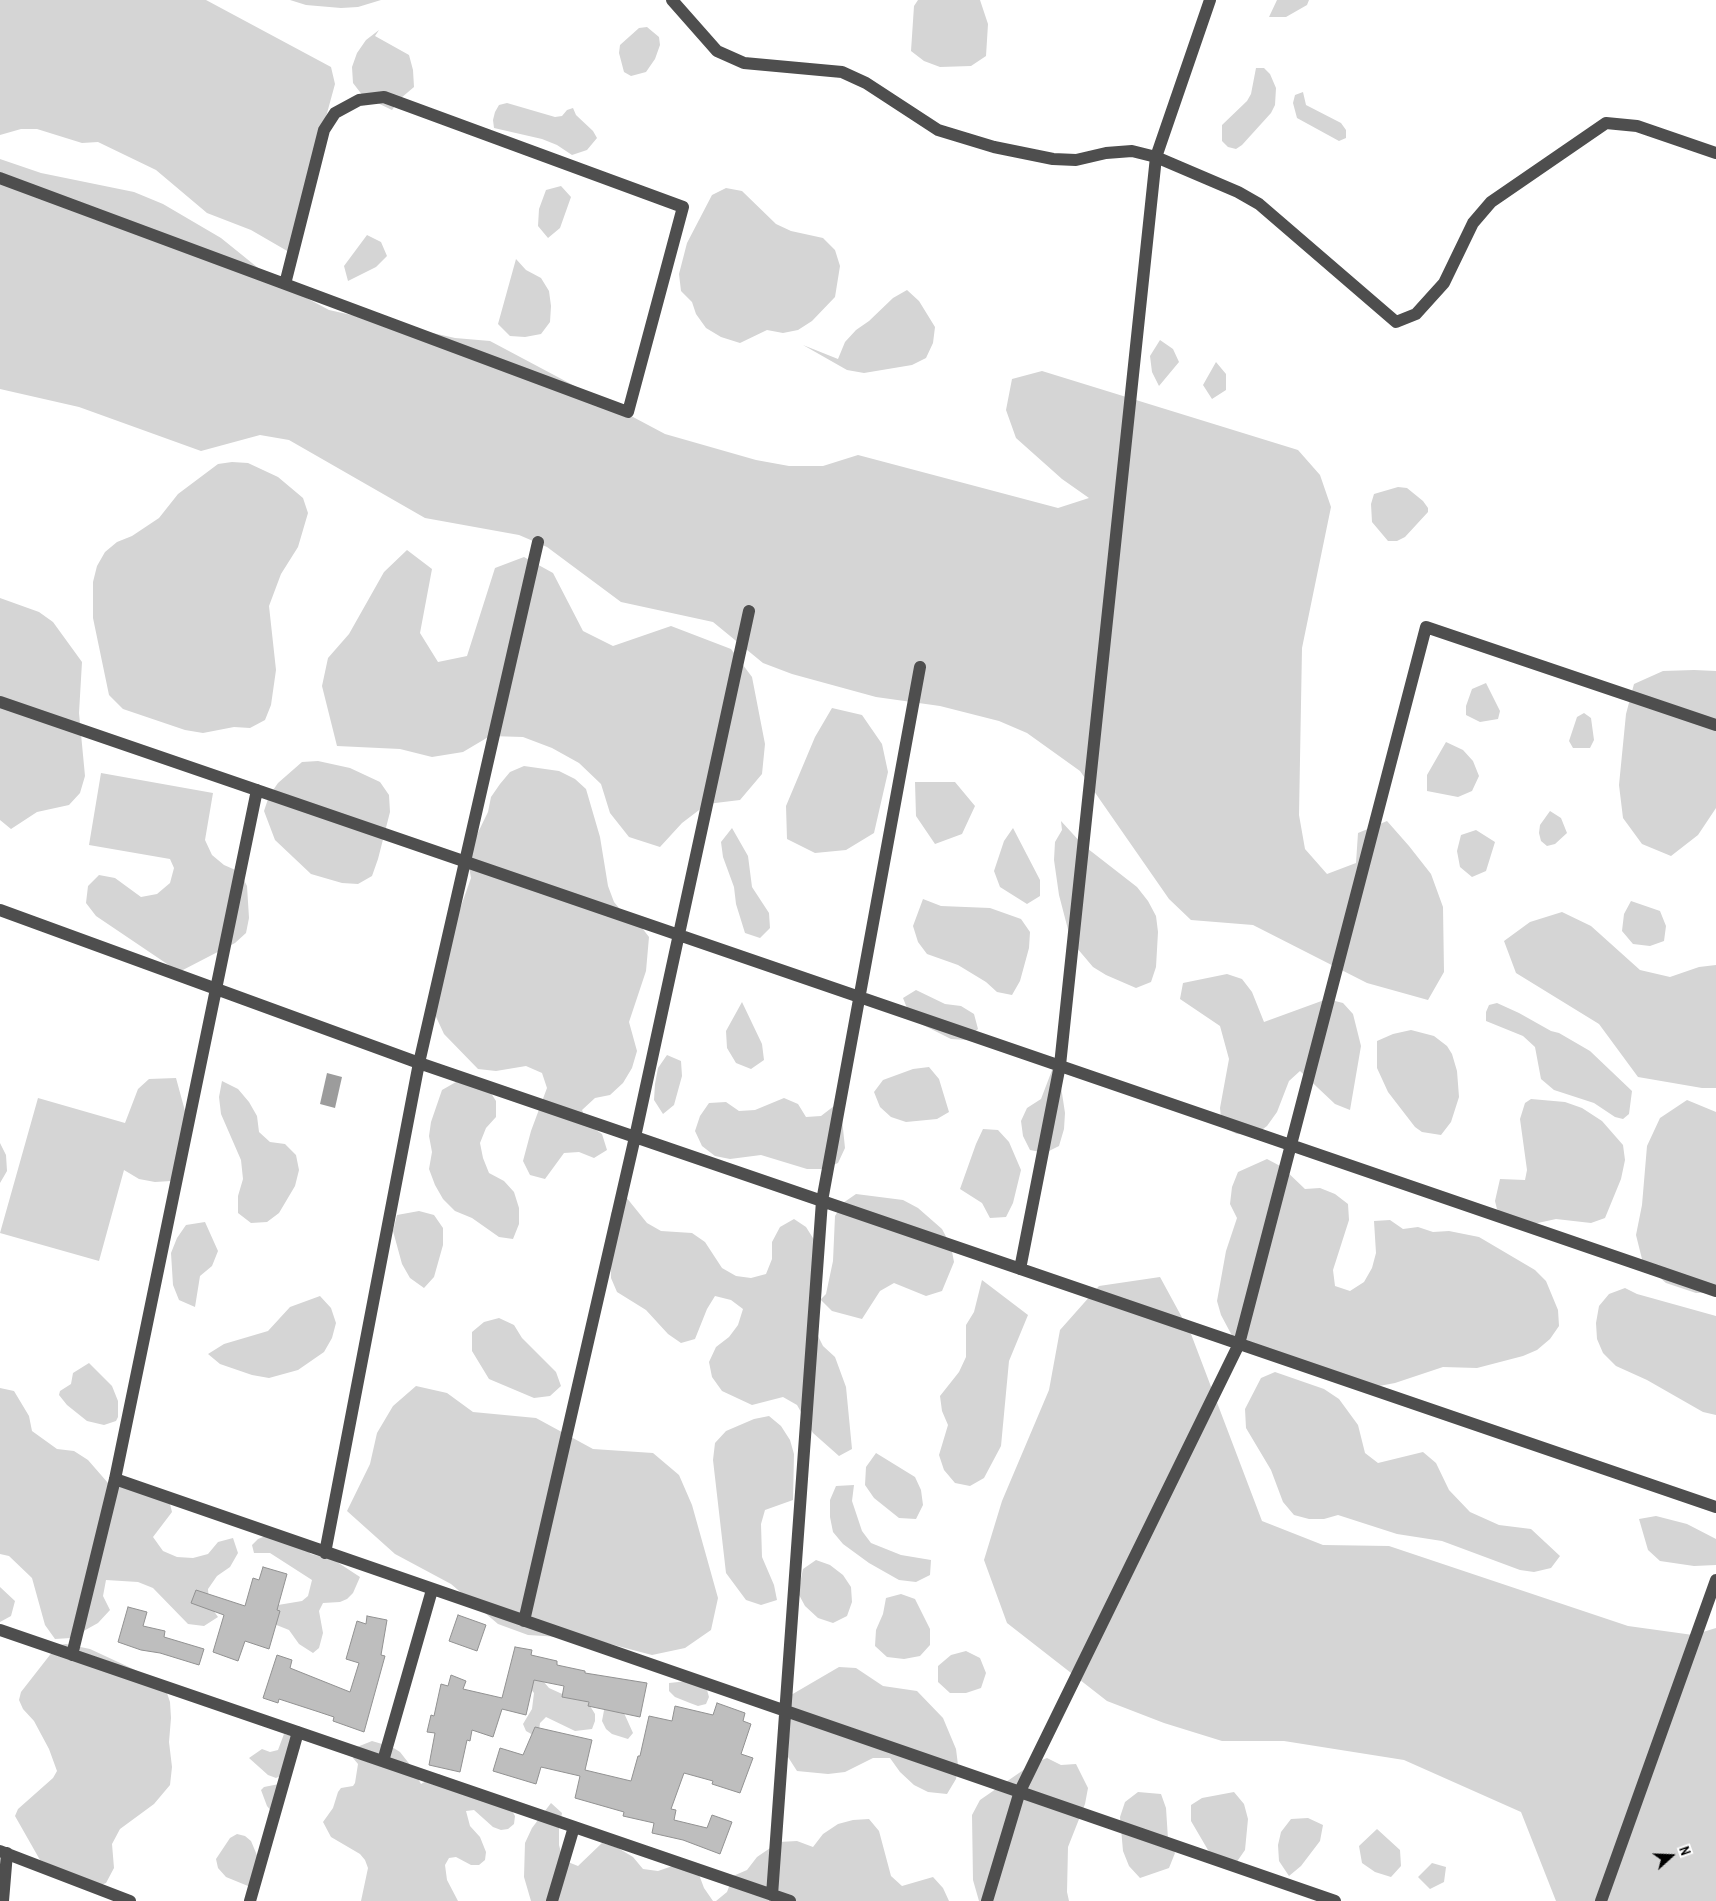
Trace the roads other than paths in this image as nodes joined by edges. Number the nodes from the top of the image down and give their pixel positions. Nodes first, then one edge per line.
1 (672, 0) edge
2 (1210, 0) edge
3 (1716, 153) edge
4 (1156, 157) junction
5 (0, 178) edge
6 (285, 284) junction
7 (538, 542) dead end
8 (749, 611) dead end
9 (920, 667) dead end
10 (0, 702) edge
11 (1716, 725) edge
12 (257, 790) junction
13 (464, 860) junction
14 (0, 910) edge
15 (678, 934) junction
16 (214, 988) junction
17 (860, 997) junction
18 (419, 1063) junction
19 (1060, 1066) junction
20 (635, 1137) junction
21 (1290, 1144) junction
22 (822, 1201) junction
23 (1020, 1269) junction
24 (1716, 1291) edge
25 (1239, 1344) junction
26 (115, 1479) junction
27 (1716, 1507) edge
28 (325, 1553) junction
29 (1716, 1580) edge
30 (432, 1590) junction
31 (524, 1621) junction
32 (0, 1630) edge
33 (72, 1655) junction
34 (786, 1711) junction
35 (298, 1732) junction
36 (383, 1762) junction
37 (1020, 1791) junction
38 (574, 1827) junction
39 (4, 1852) edge
40 (772, 1895) junction
41 (3, 1901) edge
42 (130, 1901) edge
43 (250, 1901) edge
44 (552, 1901) edge
45 (790, 1901) edge
46 (986, 1901) edge
47 (1335, 1901) edge
48 (1601, 1901) edge

1 - 4 street
2 - 4 street
3 - 4 street
4 - 19 street
5 - 6 street
6 - 6 street
7 - 13 street
8 - 15 street
9 - 17 street
10 - 12 street
11 - 21 street
12 - 13 street
12 - 16 street
13 - 15 street
13 - 18 street
14 - 16 street
15 - 17 street
15 - 20 street
16 - 18 street
16 - 26 street
17 - 19 street
17 - 22 street
18 - 20 street
18 - 28 street
19 - 21 street
19 - 23 street
20 - 22 street
20 - 31 street
21 - 24 street
21 - 25 street
22 - 23 street
22 - 34 street
23 - 25 street
25 - 27 street
25 - 37 street
26 - 28 street
26 - 33 street
28 - 30 street
29 - 48 street
30 - 31 street
30 - 36 street
31 - 34 street
32 - 33 street
33 - 35 street
34 - 37 street
34 - 40 street
35 - 36 street
35 - 43 street
36 - 38 street
37 - 46 street
37 - 47 street
38 - 40 street
38 - 44 street
39 - 41 street
39 - 42 street
40 - 45 street

